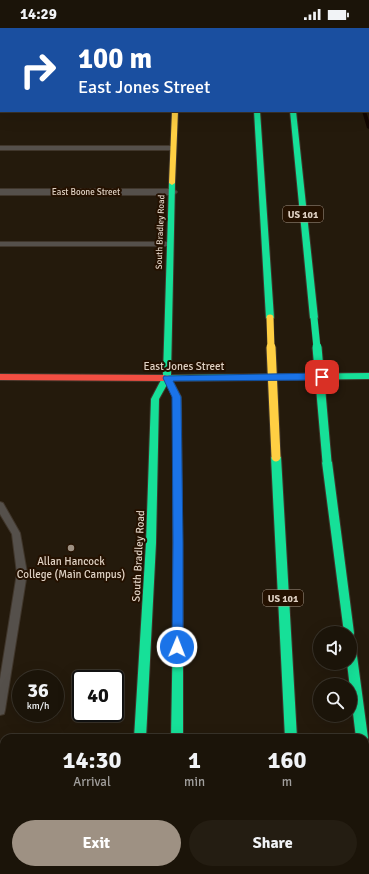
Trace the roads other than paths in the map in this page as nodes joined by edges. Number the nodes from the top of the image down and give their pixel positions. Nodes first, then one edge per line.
1 (175, 112) edge
2 (257, 112) edge
3 (293, 112) edge
4 (0, 148) edge
5 (173, 148) junction
6 (0, 192) edge
7 (171, 192) junction
8 (0, 244) edge
9 (170, 244) junction
10 (369, 376) edge
11 (0, 377) edge
12 (167, 378) junction
13 (0, 506) edge
14 (348, 626) edge
15 (354, 670) edge
16 (0, 710) edge
17 (140, 734) edge
18 (177, 734) edge
19 (291, 734) edge
20 (362, 734) edge

1 - 5 main road, South Bradley Road
2 - 19 main road, US 101, bridge
3 - 14 main road, US 101, bridge
4 - 5 lane
5 - 7 main road, South Bradley Road
6 - 7 street, East Boone Street
7 - 9 main road, South Bradley Road
8 - 9 lane
9 - 12 main road, South Bradley Road
10 - 12 main road, East Jones Street
11 - 12 main road, East Jones Street
12 - 17 main road, South Bradley Road
12 - 18 main road, South Bradley Road
13 - 16 lane
15 - 20 main road

